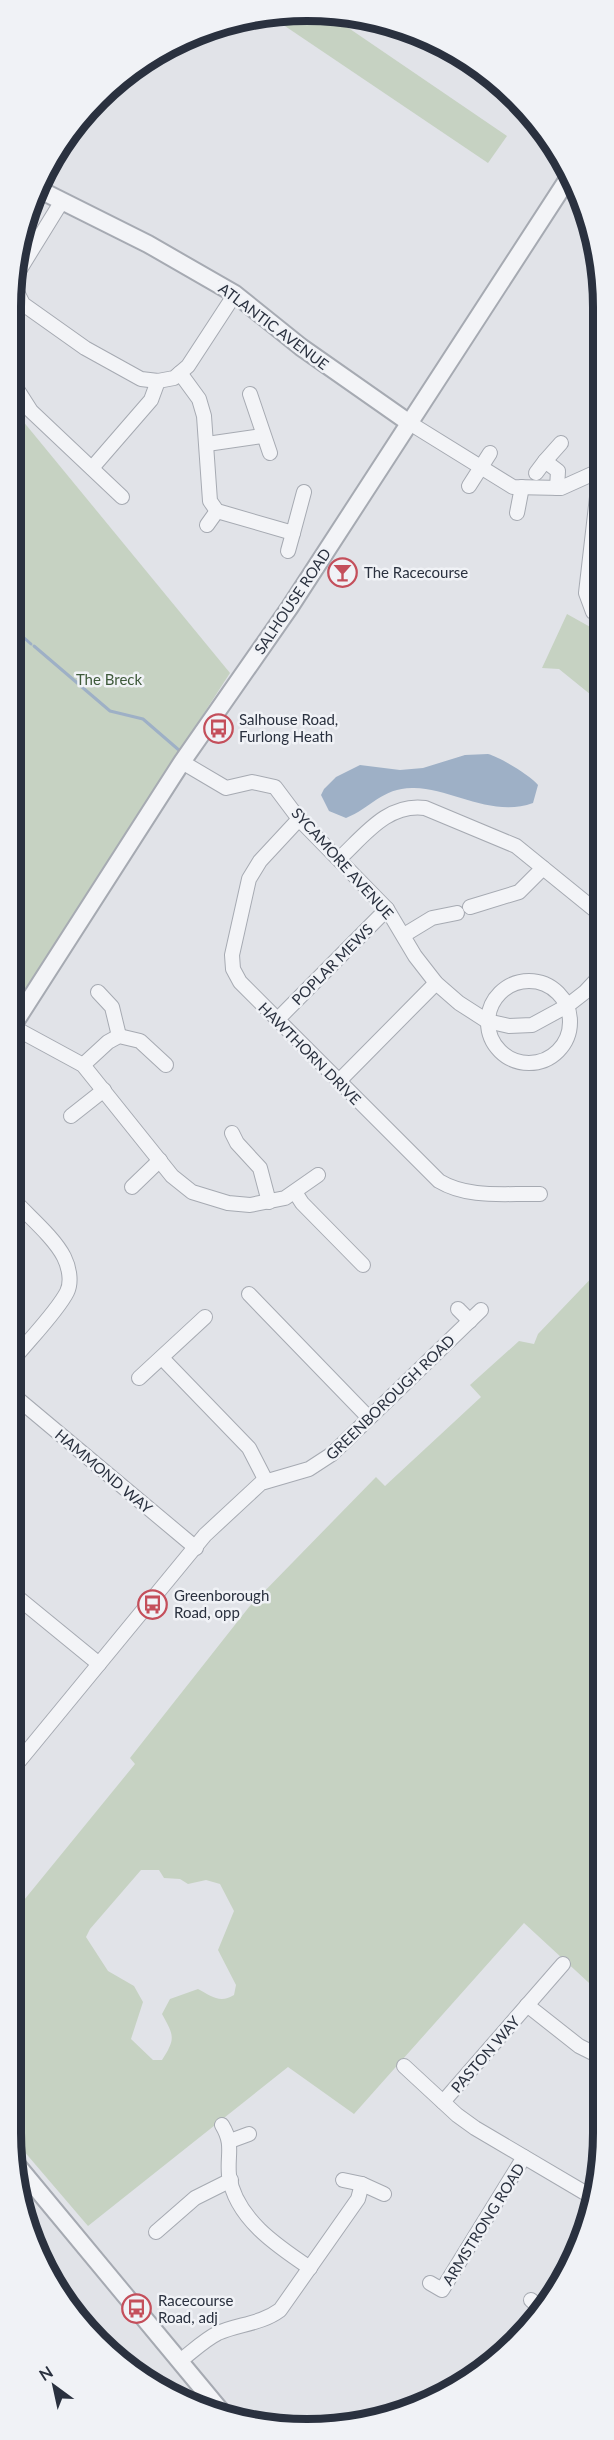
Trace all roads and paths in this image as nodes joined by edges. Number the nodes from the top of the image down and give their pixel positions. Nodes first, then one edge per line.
1 (565, 183) edge
2 (45, 193) edge
3 (62, 201) junction
4 (24, 262) edge
5 (235, 294) junction
6 (21, 301) edge
7 (180, 373) junction
8 (158, 381) junction
9 (250, 394) dead end
10 (21, 395) edge
11 (408, 422) junction
12 (262, 436) junction
13 (561, 443) dead end
14 (207, 444) junction
15 (270, 453) dead end
16 (490, 453) dead end
17 (545, 461) junction
18 (481, 467) junction
19 (92, 468) junction
20 (536, 473) dead end
21 (593, 474) edge
22 (469, 486) dead end
23 (522, 487) junction
24 (557, 488) junction
25 (304, 492) dead end
26 (122, 497) dead end
27 (217, 511) junction
28 (517, 513) dead end
29 (207, 525) dead end
30 (593, 532) edge
31 (293, 533) junction
32 (288, 551) dead end
33 (593, 612) edge
34 (182, 762) junction
35 (299, 819) junction
36 (339, 859) junction
37 (543, 868) junction
38 (470, 907) dead end
39 (387, 909) junction
40 (593, 909) edge
41 (457, 913) dead end
42 (404, 935) junction
43 (436, 983) junction
44 (593, 984) edge
45 (98, 992) dead end
46 (567, 1006) junction
47 (21, 1013) edge
48 (277, 1020) junction
49 (487, 1021) junction
50 (21, 1032) edge
51 (119, 1036) junction
52 (83, 1065) junction
53 (166, 1065) dead end
54 (339, 1081) junction
55 (104, 1090) junction
56 (71, 1116) dead end
57 (232, 1132) dead end
58 (160, 1160) junction
59 (296, 1173) dead end
60 (318, 1175) dead end
61 (132, 1187) dead end
62 (300, 1188) junction
63 (540, 1194) dead end
64 (269, 1202) junction
65 (21, 1208) edge
66 (363, 1265) dead end
67 (249, 1294) dead end
68 (458, 1309) dead end
69 (481, 1310) dead end
70 (205, 1317) dead end
71 (470, 1321) junction
72 (21, 1350) edge
73 (162, 1358) junction
74 (140, 1378) dead end
75 (21, 1402) edge
76 (369, 1418) junction
77 (266, 1481) junction
78 (196, 1548) junction
79 (21, 1600) edge
80 (99, 1664) junction
81 (21, 1759) edge
82 (563, 1965) dead end
83 (527, 2005) junction
84 (593, 2053) edge
85 (404, 2066) dead end
86 (443, 2102) junction
87 (222, 2125) dead end
88 (249, 2134) dead end
89 (230, 2140) junction
90 (525, 2157) junction
91 (23, 2173) edge
92 (231, 2180) junction
93 (343, 2180) dead end
94 (362, 2184) junction
95 (384, 2193) dead end
96 (587, 2194) edge
97 (156, 2232) dead end
98 (310, 2268) junction
99 (442, 2290) dead end
100 (180, 2361) junction
101 (215, 2404) edge

1 - 11 street, SALHOUSE ROAD
2 - 3 street, ATLANTIC AVENUE
3 - 4 street
3 - 5 street, ATLANTIC AVENUE
5 - 7 street
5 - 11 street, ATLANTIC AVENUE
6 - 8 street
7 - 8 street
7 - 14 street
8 - 19 street
9 - 12 street
10 - 19 street
11 - 18 street
11 - 34 street, SALHOUSE ROAD
12 - 14 street
12 - 15 street
13 - 17 street
14 - 27 street
16 - 18 street
17 - 20 street
17 - 24 street
18 - 22 street
18 - 23 street
19 - 26 street
21 - 24 street
23 - 24 street
23 - 28 street
25 - 31 street
27 - 29 street
27 - 31 street
30 - 33 street
31 - 32 street
34 - 35 street, SYCAMORE AVENUE
34 - 47 street, SALHOUSE ROAD
35 - 36 street, SYCAMORE AVENUE
35 - 48 street, HAWTHORN DRIVE
36 - 37 street
36 - 39 street, SYCAMORE AVENUE
37 - 38 street
37 - 40 street
39 - 42 street, SYCAMORE AVENUE
39 - 48 street, POPLAR MEWS
41 - 42 street
42 - 43 street, SYCAMORE AVENUE
43 - 49 street, SYCAMORE AVENUE
43 - 54 street
44 - 46 street, SYCAMORE AVENUE
45 - 51 street
46 - 49 street, SYCAMORE AVENUE
46 - 49 street
46 - 49 street
48 - 54 street, HAWTHORN DRIVE
50 - 52 street
51 - 52 street
51 - 53 street
52 - 55 street
54 - 63 street, HAWTHORN DRIVE
55 - 56 street
55 - 58 street
57 - 64 street
58 - 61 street
58 - 64 street
59 - 62 street
60 - 62 street
62 - 64 street
62 - 66 street
65 - 72 street
67 - 76 street
68 - 71 street
69 - 71 street, GREENBOROUGH ROAD
70 - 73 street
71 - 76 street, GREENBOROUGH ROAD
73 - 74 street
73 - 77 street
75 - 78 street, HAMMOND WAY
76 - 77 street, GREENBOROUGH ROAD
77 - 78 street, GREENBOROUGH ROAD
78 - 80 street, GREENBOROUGH ROAD
79 - 80 street
80 - 81 street, GREENBOROUGH ROAD
82 - 83 street, PASTON WAY
83 - 84 street, PASTON WAY
83 - 86 street, PASTON WAY
85 - 86 street, ARMSTRONG ROAD
86 - 90 street, ARMSTRONG ROAD
87 - 89 street
88 - 89 street
89 - 92 street
90 - 96 street, ARMSTRONG ROAD
90 - 99 street, ARMSTRONG ROAD
91 - 100 street
92 - 97 street
92 - 98 street
93 - 94 street
94 - 95 street
94 - 98 street
98 - 100 street
100 - 101 street

